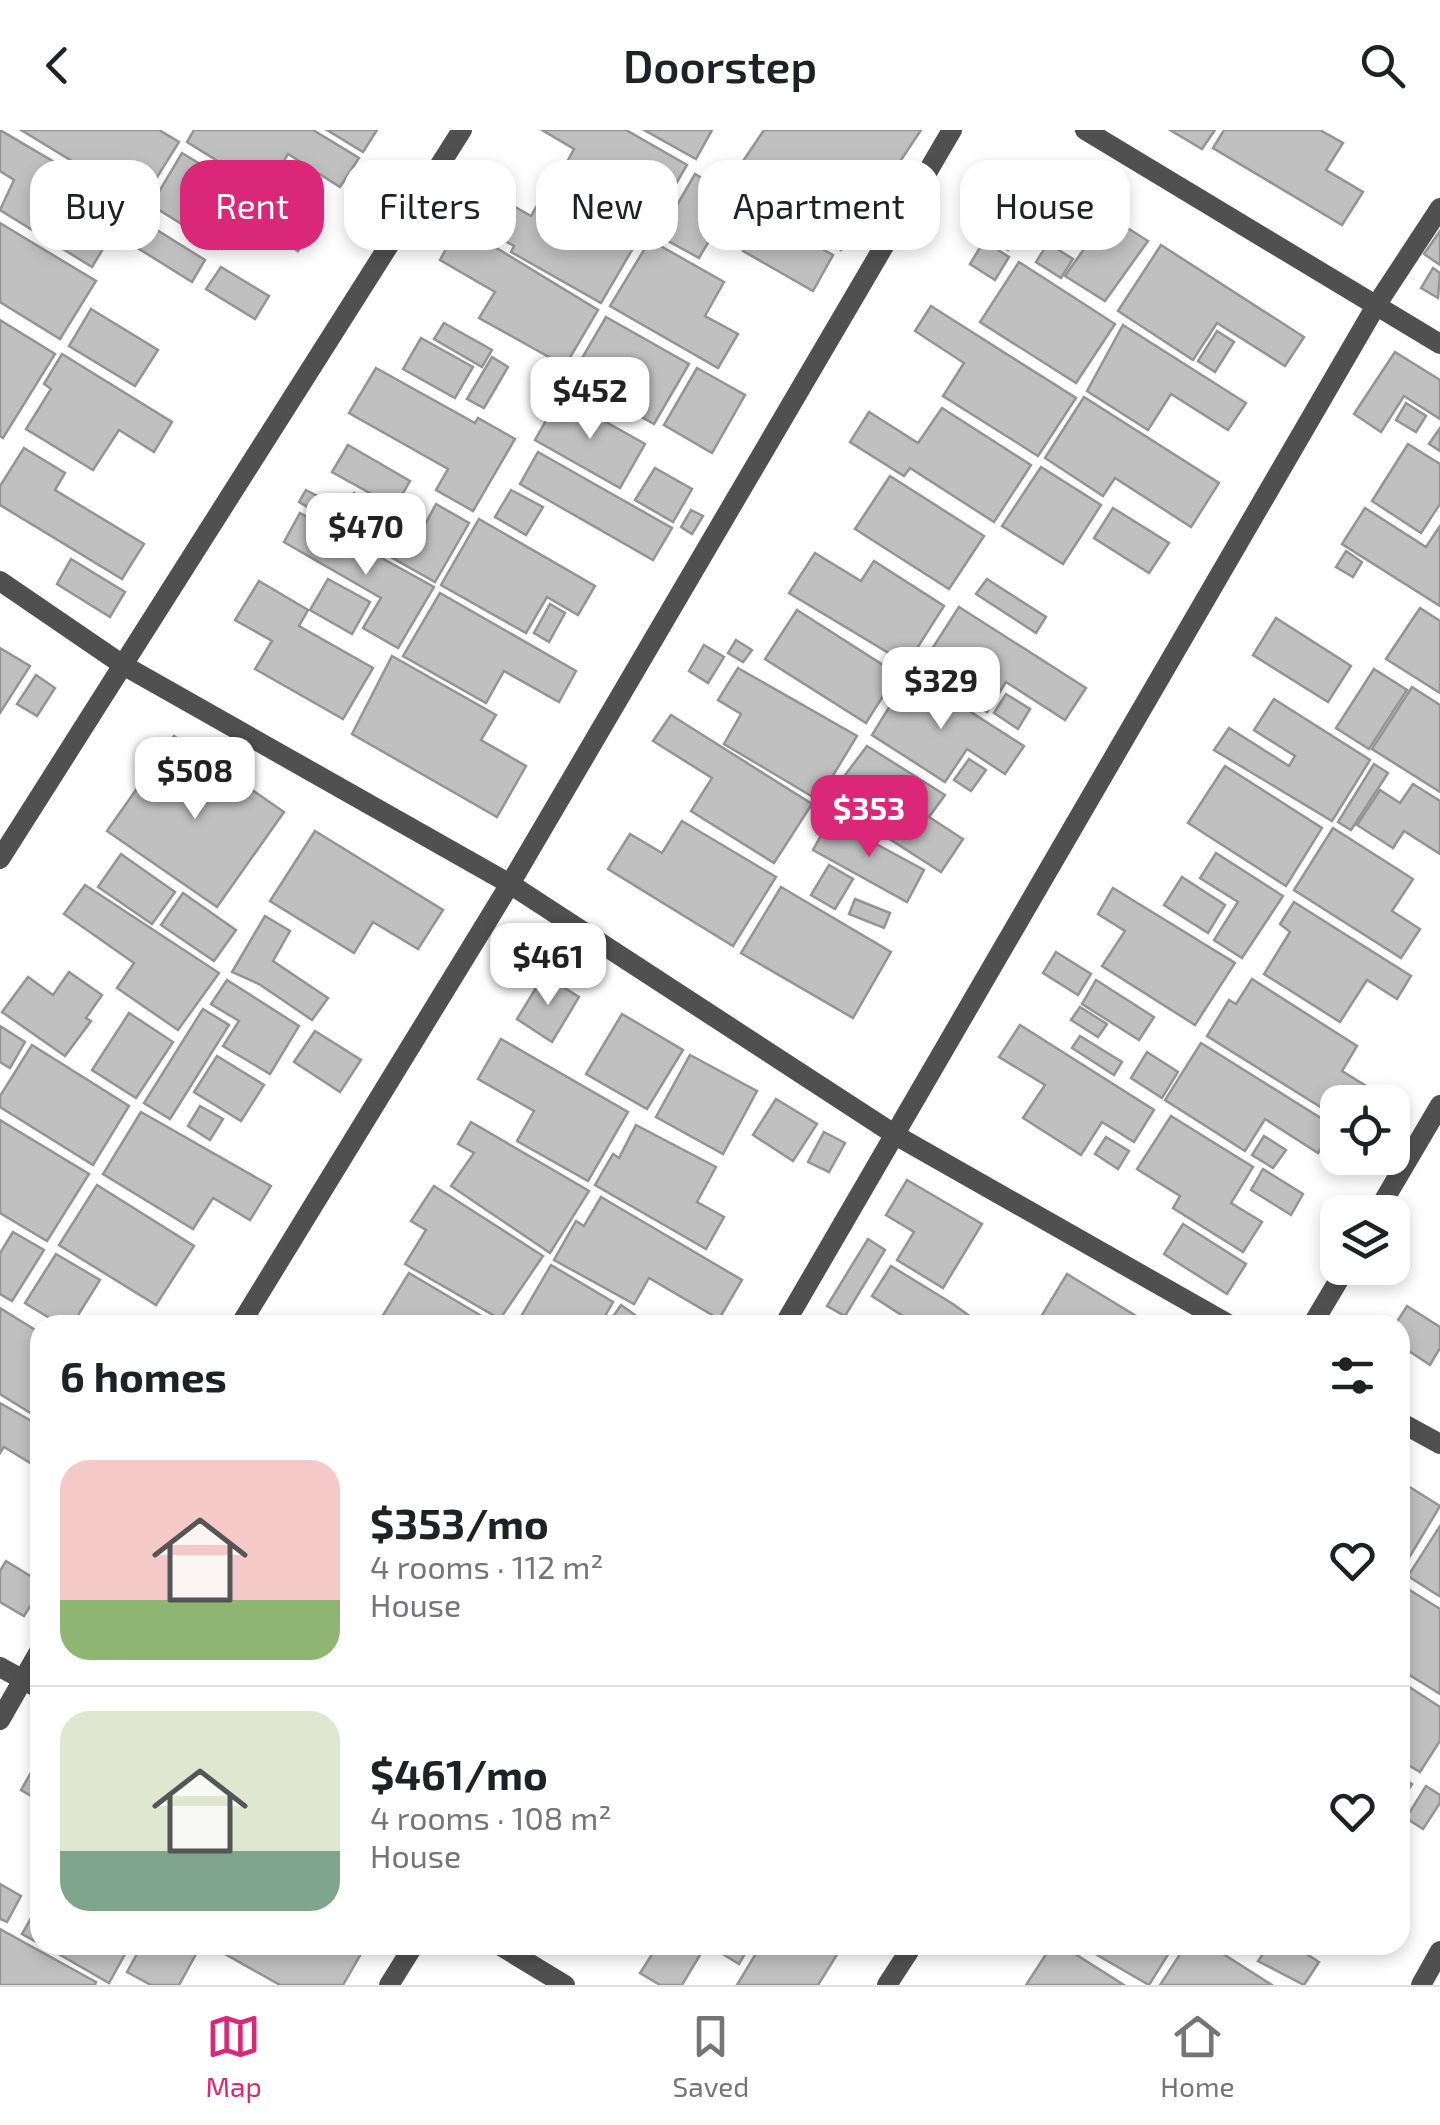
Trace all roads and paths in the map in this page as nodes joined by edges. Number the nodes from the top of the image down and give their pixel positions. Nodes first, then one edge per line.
1 (462, 130) edge
2 (952, 130) edge
3 (1085, 130) edge
4 (1440, 208) edge
5 (1377, 304) junction
6 (1440, 344) edge
7 (0, 582) edge
8 (123, 665) junction
9 (0, 859) edge
10 (510, 884) junction
11 (1440, 1105) edge
12 (898, 1136) junction
13 (1388, 1195) edge
14 (1336, 1285) edge
15 (246, 1315) edge
16 (790, 1315) edge
17 (1212, 1315) edge
18 (1318, 1315) edge
19 (1410, 1428) edge
20 (1440, 1444) edge
21 (0, 1667) edge
22 (30, 1683) edge
23 (30, 1685) edge
24 (0, 1720) edge
25 (1440, 1951) edge
26 (408, 1955) edge
27 (515, 1955) edge
28 (906, 1955) edge
29 (390, 1985) edge
30 (565, 1985) edge
31 (887, 1985) edge
32 (1421, 1985) edge

1 - 8 street
2 - 10 street
3 - 5 street
4 - 5 street
5 - 6 street
5 - 12 street
7 - 8 street
8 - 9 street
8 - 10 street
10 - 12 street
10 - 15 street
11 - 13 street
12 - 16 street
12 - 17 street
14 - 18 street
19 - 20 street
21 - 22 street
23 - 24 street
25 - 32 street
26 - 29 street
27 - 30 street
28 - 31 street

